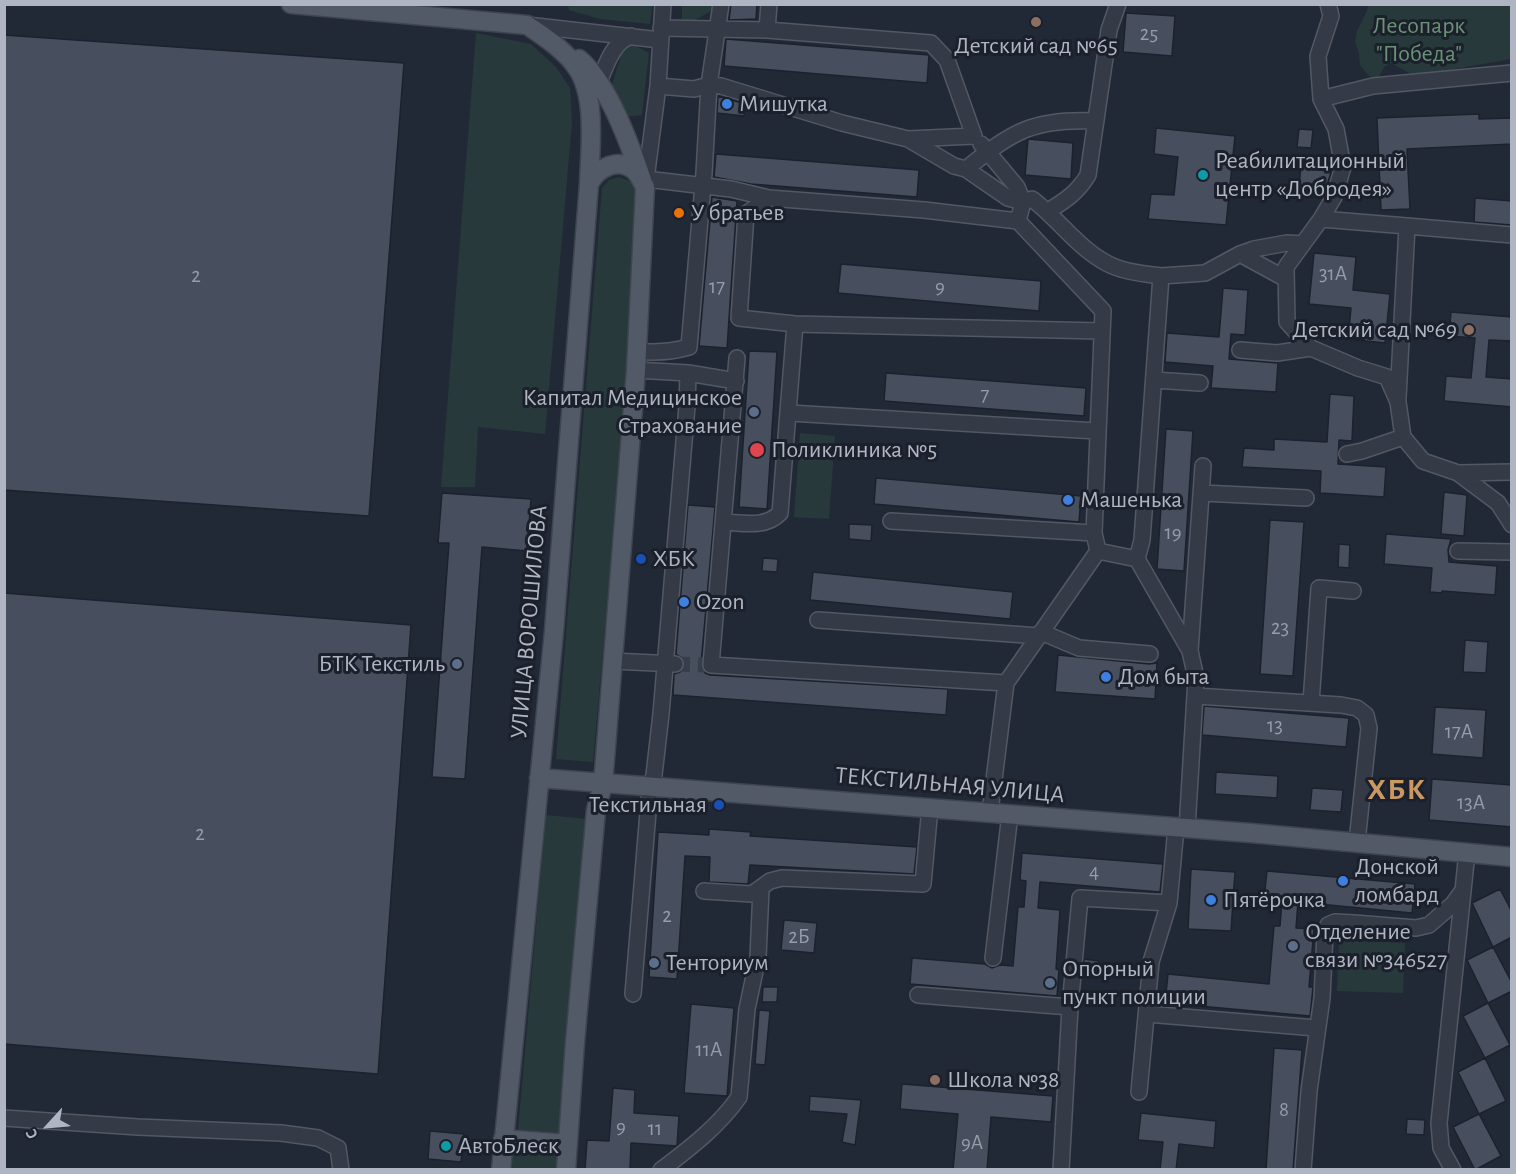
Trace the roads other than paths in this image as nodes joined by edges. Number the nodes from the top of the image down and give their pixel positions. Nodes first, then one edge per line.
1 (291, 4) edge
2 (663, 4) edge
3 (721, 4) edge
4 (769, 4) edge
5 (1118, 4) edge
6 (1328, 4) edge
7 (527, 25) junction
8 (718, 29) junction
9 (767, 30) junction
10 (661, 34) junction
11 (632, 36) junction
12 (1512, 73) edge
13 (709, 85) junction
14 (658, 86) junction
15 (593, 87) junction
16 (1322, 99) junction
17 (1096, 121) junction
18 (974, 136) junction
19 (908, 139) junction
20 (987, 152) junction
21 (966, 169) junction
22 (645, 183) junction
23 (589, 184) junction
24 (702, 187) junction
25 (769, 198) junction
26 (1023, 202) junction
27 (1048, 211) junction
28 (1321, 219) junction
29 (1018, 221) junction
30 (1407, 226) junction
31 (1512, 235) edge
32 (1303, 244) junction
33 (1240, 254) junction
34 (1161, 276) junction
35 (1286, 279) junction
36 (795, 324) junction
37 (1101, 331) junction
38 (1311, 348) junction
39 (1240, 350) dead end
40 (637, 351) junction
41 (737, 358) dead end
42 (636, 370) junction
43 (688, 373) junction
44 (1154, 380) junction
45 (735, 381) junction
46 (1200, 383) dead end
47 (1398, 402) junction
48 (789, 413) junction
49 (1098, 430) junction
50 (1403, 438) junction
51 (1347, 454) dead end
52 (1203, 466) dead end
53 (1512, 472) edge
54 (1458, 473) junction
55 (1202, 493) junction
56 (1306, 498) dead end
57 (891, 521) dead end
58 (725, 522) junction
59 (1512, 525) edge
60 (1094, 533) junction
61 (1098, 551) junction
62 (1458, 551) dead end
63 (1512, 552) edge
64 (1137, 559) junction
65 (1353, 591) dead end
66 (818, 620) dead end
67 (1040, 634) junction
68 (1190, 651) junction
69 (1150, 654) dead end
70 (613, 661) junction
71 (670, 663) junction
72 (1006, 683) junction
73 (1195, 696) junction
74 (1311, 703) junction
75 (539, 778) junction
76 (603, 784) junction
77 (650, 788) junction
78 (930, 807) junction
79 (990, 812) junction
80 (1010, 814) junction
81 (1182, 829) junction
82 (1358, 842) junction
83 (1467, 852) junction
84 (1512, 857) edge
85 (761, 889) junction
86 (1463, 890) junction
87 (704, 891) dead end
88 (1169, 903) junction
89 (993, 958) dead end
90 (633, 994) dead end
91 (918, 995) dead end
92 (1070, 1007) junction
93 (1147, 1014) junction
94 (1316, 1028) junction
95 (1139, 1092) dead end
96 (4, 1118) edge
97 (503, 1139) junction
98 (570, 1161) edge
99 (1451, 1169) edge
100 (341, 1170) edge
101 (501, 1170) edge
102 (661, 1170) edge
103 (1061, 1170) edge
104 (1303, 1170) edge

1 - 7 main road
2 - 10 street
3 - 8 street
4 - 9 street
5 - 17 street
6 - 16 street
7 - 11 street
7 - 15 main road
8 - 9 street
8 - 10 street
8 - 13 street
9 - 18 street
10 - 11 street
10 - 14 street
11 - 15 street
12 - 16 street
13 - 14 street
13 - 19 street
13 - 24 street
14 - 22 street
15 - 22 main road
15 - 23 main road, УЛИЦА ВОРОШИЛОВА
16 - 28 street
17 - 20 street
17 - 27 street
18 - 19 street
18 - 20 street
19 - 21 street
20 - 21 street
20 - 26 street
21 - 26 street
22 - 23 main road
22 - 24 street
22 - 40 main road
23 - 75 main road, УЛИЦА ВОРОШИЛОВА
24 - 25 street
24 - 40 street
25 - 29 street
25 - 36 street
26 - 27 street
26 - 29 street
27 - 34 street
28 - 30 street
28 - 32 street
29 - 37 street
30 - 31 street
30 - 47 street
32 - 33 street
32 - 35 street
33 - 34 street
33 - 35 street
34 - 44 street
35 - 38 street
36 - 37 street
36 - 48 street
37 - 49 street
38 - 39 street
38 - 47 street
40 - 42 main road
41 - 45 street
42 - 43 street
42 - 70 main road
43 - 45 street
43 - 71 street
44 - 46 street
44 - 64 street
45 - 58 street
47 - 50 street
48 - 49 street
48 - 58 street
49 - 60 street
50 - 51 street
50 - 54 street
52 - 55 street
53 - 54 street
54 - 59 street
55 - 56 street
55 - 68 street
57 - 60 street
58 - 72 street
60 - 61 street
61 - 64 street
61 - 67 street
62 - 63 street
64 - 68 street
65 - 74 street
66 - 67 street
67 - 69 street
67 - 72 street
68 - 73 street
70 - 71 street
70 - 76 main road
71 - 77 street
72 - 79 street
73 - 74 street
73 - 81 street
74 - 82 street
75 - 76 main road, ТЕКСТИЛЬНАЯ УЛИЦА
75 - 97 main road, УЛИЦА ВОРОШИЛОВА
76 - 77 main road, ТЕКСТИЛЬНАЯ УЛИЦА
76 - 98 main road
77 - 78 main road, ТЕКСТИЛЬНАЯ УЛИЦА
77 - 90 street
78 - 79 main road, ТЕКСТИЛЬНАЯ УЛИЦА
78 - 85 street
79 - 80 main road, ТЕКСТИЛЬНАЯ УЛИЦА
80 - 81 main road, ТЕКСТИЛЬНАЯ УЛИЦА
80 - 89 street
81 - 82 main road, ТЕКСТИЛЬНАЯ УЛИЦА
81 - 88 street
82 - 83 main road, ТЕКСТИЛЬНАЯ УЛИЦА
83 - 84 main road, ТЕКСТИЛЬНАЯ УЛИЦА
83 - 86 street
85 - 87 street
85 - 102 street
86 - 94 street
86 - 99 street
88 - 92 street
88 - 93 street
91 - 92 street
92 - 103 street
93 - 94 street
93 - 95 street
94 - 104 street
96 - 100 street
97 - 98 main road
97 - 101 main road, УЛИЦА ВОРОШИЛОВА

